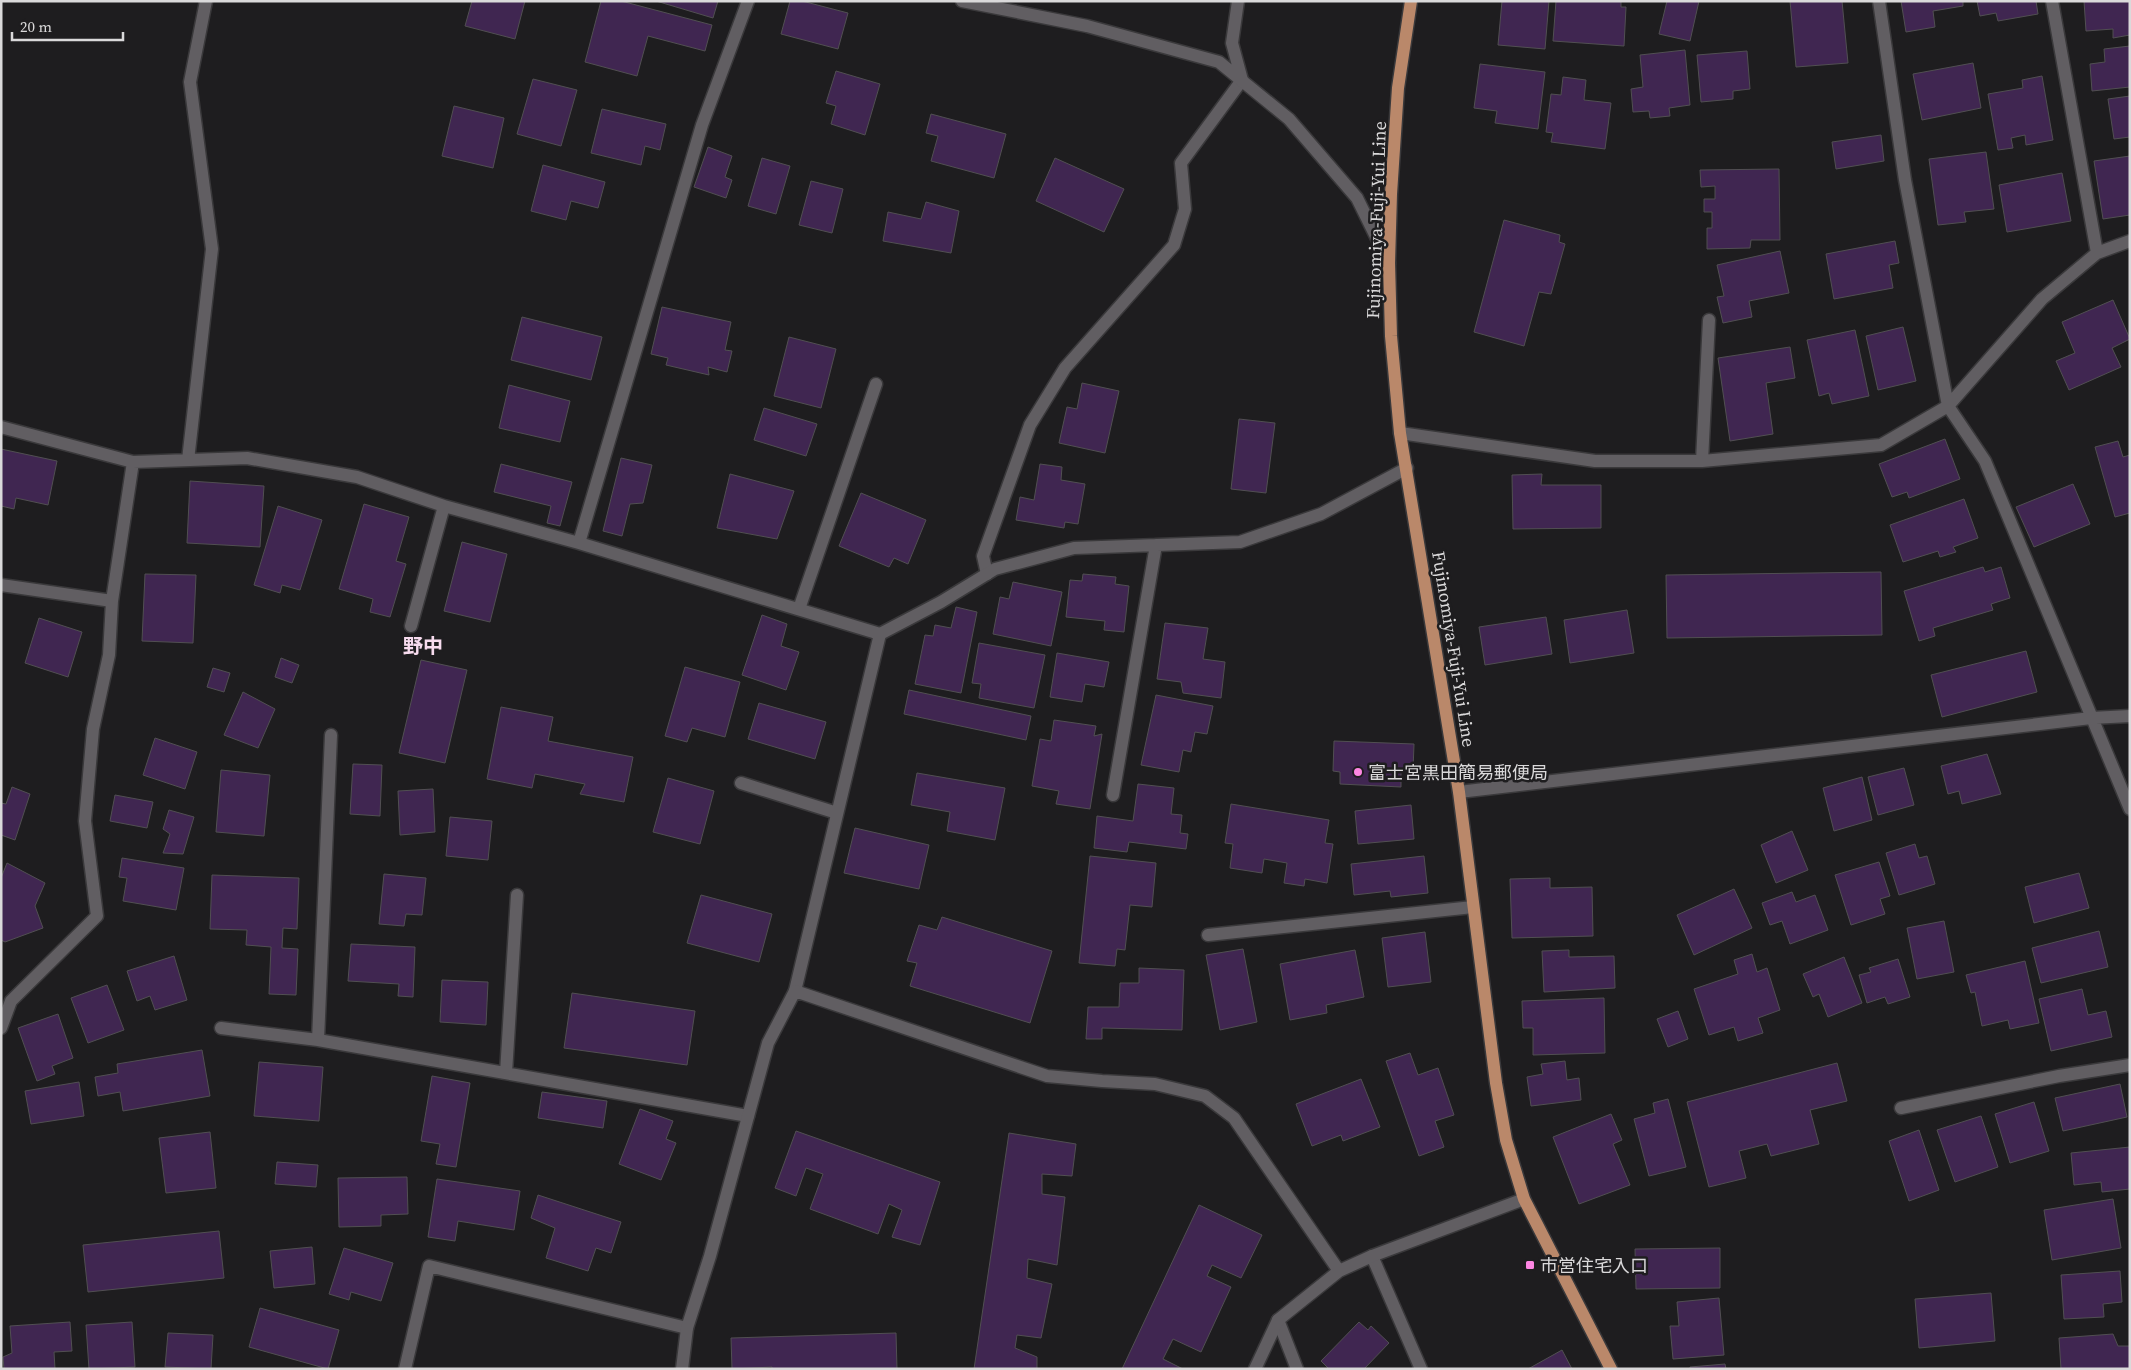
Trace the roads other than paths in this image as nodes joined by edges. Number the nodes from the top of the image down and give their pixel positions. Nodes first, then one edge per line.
1 (206, 1) edge
2 (748, 1) edge
3 (962, 1) edge
4 (1238, 1) edge
5 (1411, 1) edge
6 (1879, 1) edge
7 (2052, 1) edge
8 (1242, 80) junction
9 (2130, 241) edge
10 (2097, 253) junction
11 (1389, 263) junction
12 (1709, 320) dead end
13 (876, 384) dead end
14 (1948, 406) junction
15 (1, 427) edge
16 (1400, 433) junction
17 (188, 460) junction
18 (1702, 461) junction
19 (134, 462) junction
20 (1407, 468) junction
21 (444, 506) junction
22 (579, 543) junction
23 (1156, 545) junction
24 (987, 574) junction
25 (1, 585) edge
26 (112, 601) junction
27 (799, 609) junction
28 (411, 626) dead end
29 (880, 634) junction
30 (2130, 716) edge
31 (2091, 718) junction
32 (332, 735) dead end
33 (741, 784) dead end
34 (1459, 792) junction
35 (1113, 795) dead end
36 (2130, 810) edge
37 (837, 813) junction
38 (517, 895) dead end
39 (1473, 907) junction
40 (1208, 935) dead end
41 (795, 991) junction
42 (1, 1028) edge
43 (221, 1028) dead end
44 (318, 1040) junction
45 (2130, 1065) edge
46 (506, 1073) junction
47 (1901, 1108) dead end
48 (748, 1116) junction
49 (1524, 1199) junction
50 (1372, 1256) junction
51 (1339, 1271) junction
52 (1278, 1320) junction
53 (687, 1328) junction
54 (405, 1369) edge
55 (682, 1369) edge
56 (1255, 1369) edge
57 (1298, 1369) edge
58 (1421, 1369) edge
59 (1611, 1369) edge

1 - 17 street
2 - 22 street
3 - 8 street
4 - 8 street
5 - 11 main road, Fujinomiya-Fuji-Yui Line
6 - 14 street
7 - 10 street
8 - 11 street
8 - 24 street
9 - 10 street
10 - 14 street
11 - 16 main road, Fujinomiya-Fuji-Yui Line
12 - 18 street
13 - 27 street
14 - 18 street
14 - 31 street
15 - 19 street
16 - 18 street
16 - 20 main road, Fujinomiya-Fuji-Yui Line
17 - 19 street
17 - 21 street
19 - 26 street
20 - 23 street
20 - 34 main road, Fujinomiya-Fuji-Yui Line
21 - 22 street
21 - 28 street
22 - 27 street
23 - 24 street
23 - 35 street
24 - 29 street
25 - 26 street
26 - 42 street
27 - 29 street
29 - 37 street
30 - 31 street
31 - 34 street
31 - 36 street
32 - 44 street
33 - 37 street
34 - 39 main road, Fujinomiya-Fuji-Yui Line
37 - 41 street
38 - 46 street
39 - 40 street
39 - 49 main road, Fujinomiya-Fuji-Yui Line
41 - 48 street
41 - 51 street
43 - 44 street
44 - 46 street
45 - 47 street
46 - 48 street
48 - 53 street
49 - 50 street
49 - 59 main road, Fujinomiya-Fuji-Yui Line
50 - 51 street
50 - 58 street
51 - 52 street
52 - 56 street
52 - 57 street
53 - 54 street
53 - 55 street

